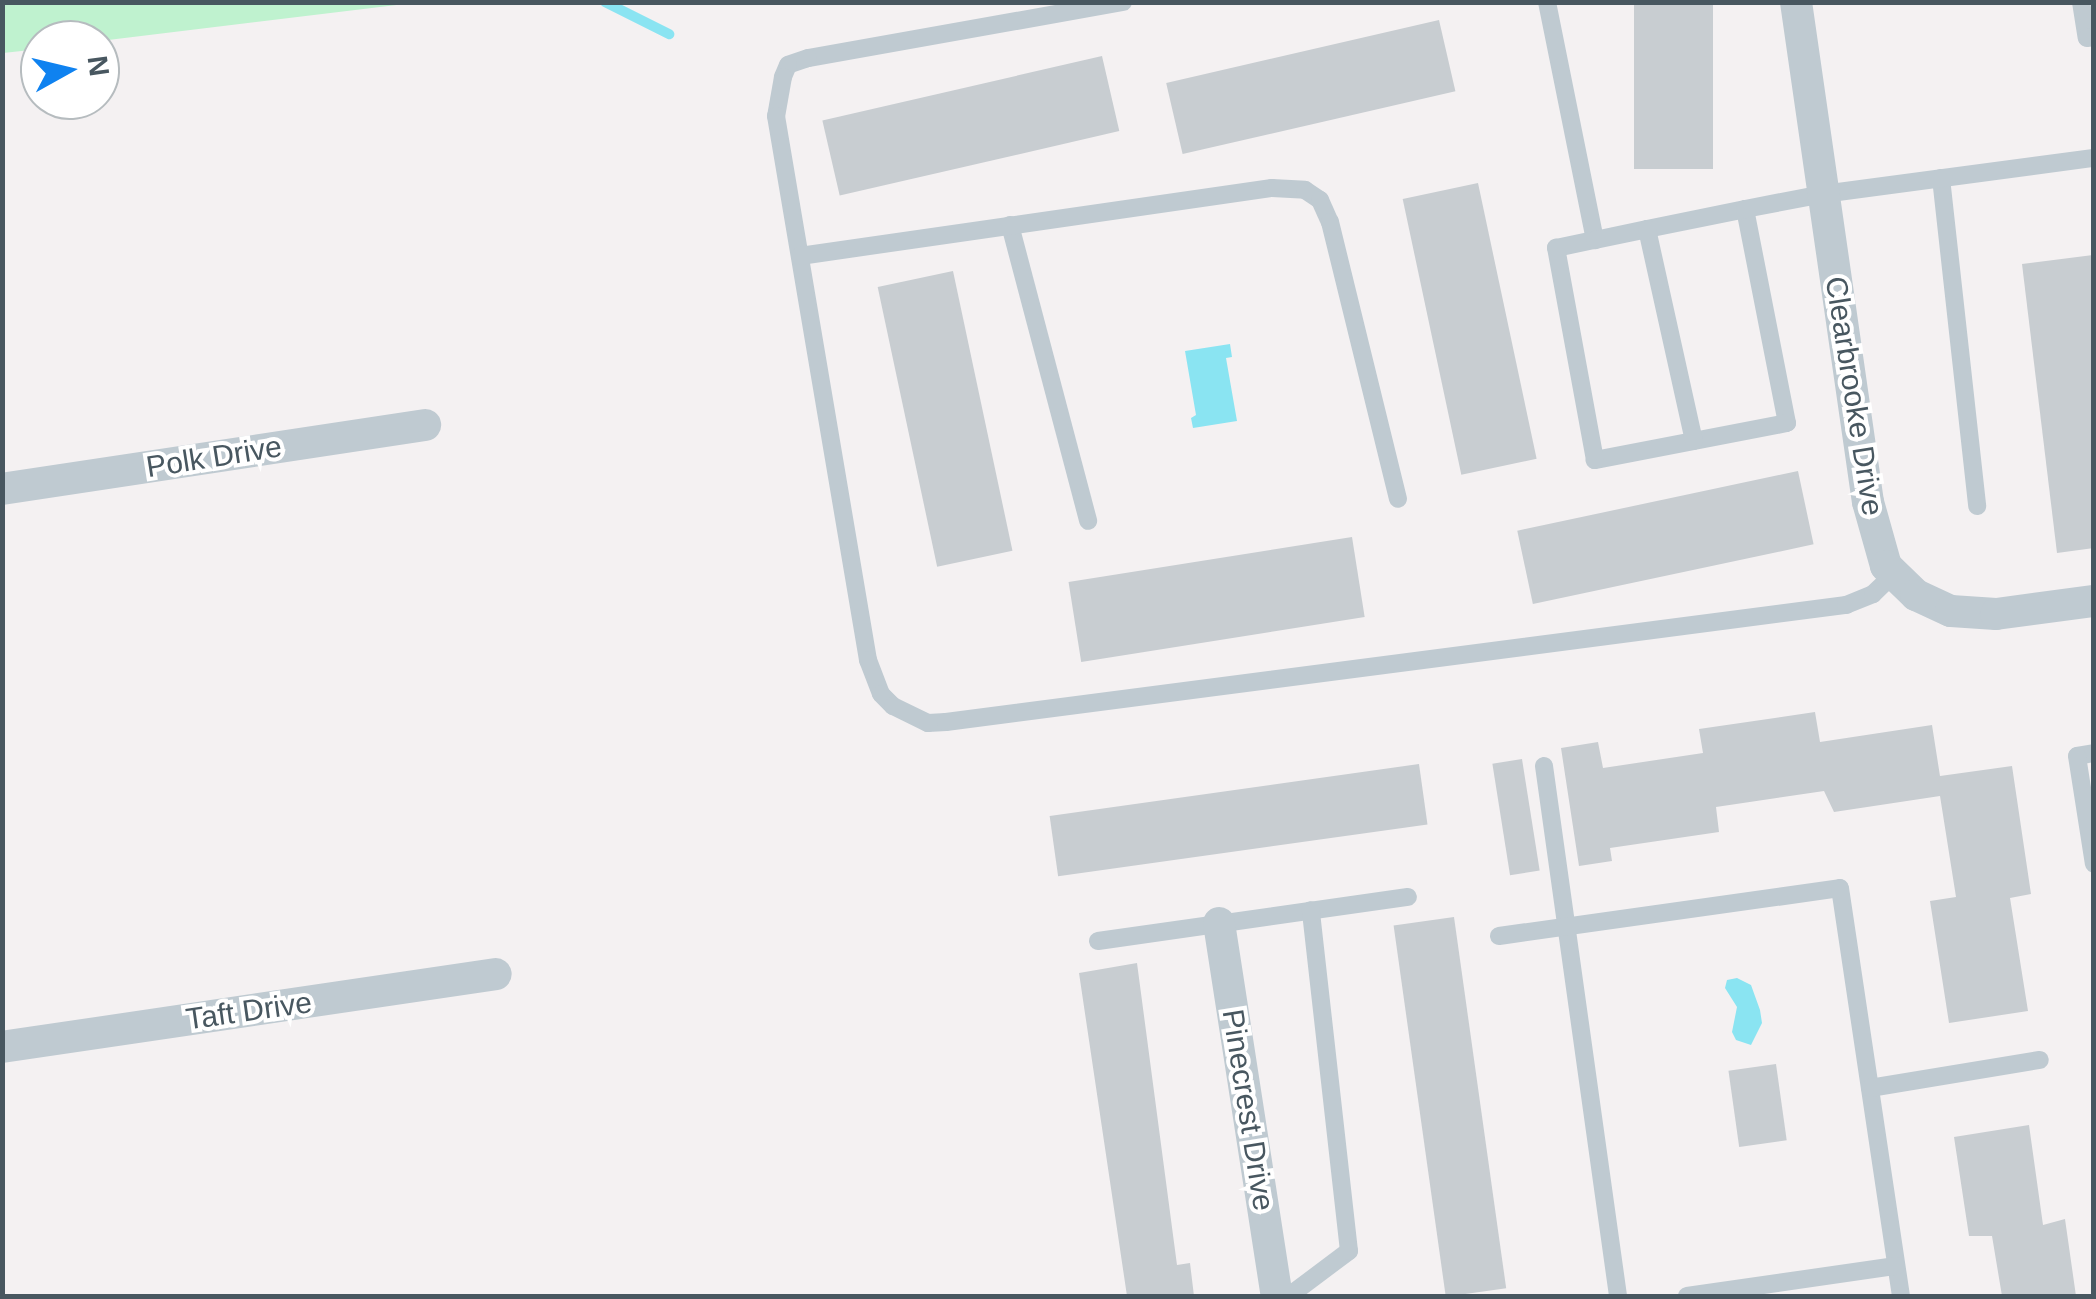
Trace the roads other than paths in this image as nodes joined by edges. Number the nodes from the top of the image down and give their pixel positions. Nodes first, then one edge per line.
1 (1122, 2) edge
2 (1547, 2) edge
3 (1796, 2) edge
4 (2081, 2) edge
5 (2094, 37) edge
6 (2094, 158) edge
7 (1941, 178) junction
8 (1823, 194) junction
9 (1746, 210) junction
10 (1010, 226) junction
11 (1647, 229) junction
12 (1594, 240) junction
13 (800, 256) junction
14 (424, 425) dead end
15 (1694, 441) junction
16 (2, 489) edge
17 (1398, 498) dead end
18 (1977, 506) dead end
19 (1088, 521) dead end
20 (1894, 574) junction
21 (2094, 601) edge
22 (2094, 753) edge
23 (1544, 766) dead end
24 (2094, 864) edge
25 (1408, 897) dead end
26 (1311, 910) junction
27 (1218, 922) junction
28 (1566, 926) junction
29 (1499, 936) dead end
30 (1098, 941) dead end
31 (496, 974) dead end
32 (2, 1047) edge
33 (2040, 1060) dead end
34 (1870, 1088) junction
35 (1896, 1266) junction
36 (1277, 1296) edge
37 (1289, 1296) edge
38 (1618, 1296) edge
39 (1687, 1296) edge
40 (1901, 1296) edge

1 - 13 lane
2 - 12 lane
3 - 8 street, Clearbrooke Drive
4 - 5 lane
6 - 7 lane
7 - 8 lane
7 - 18 lane
8 - 9 lane
8 - 20 street, Clearbrooke Drive
9 - 11 lane
9 - 15 lane
10 - 13 lane
10 - 17 lane
10 - 19 lane
11 - 12 lane
11 - 15 lane
12 - 15 lane
13 - 20 lane
14 - 16 street, Polk Drive
20 - 21 street
22 - 24 lane
23 - 28 lane
25 - 26 lane
26 - 27 lane
26 - 37 lane
27 - 30 lane
27 - 36 street, Pinecrest Drive
28 - 29 lane
28 - 34 lane
28 - 38 lane
31 - 32 street, Taft Drive
33 - 34 lane
34 - 35 lane
35 - 39 lane
35 - 40 lane

